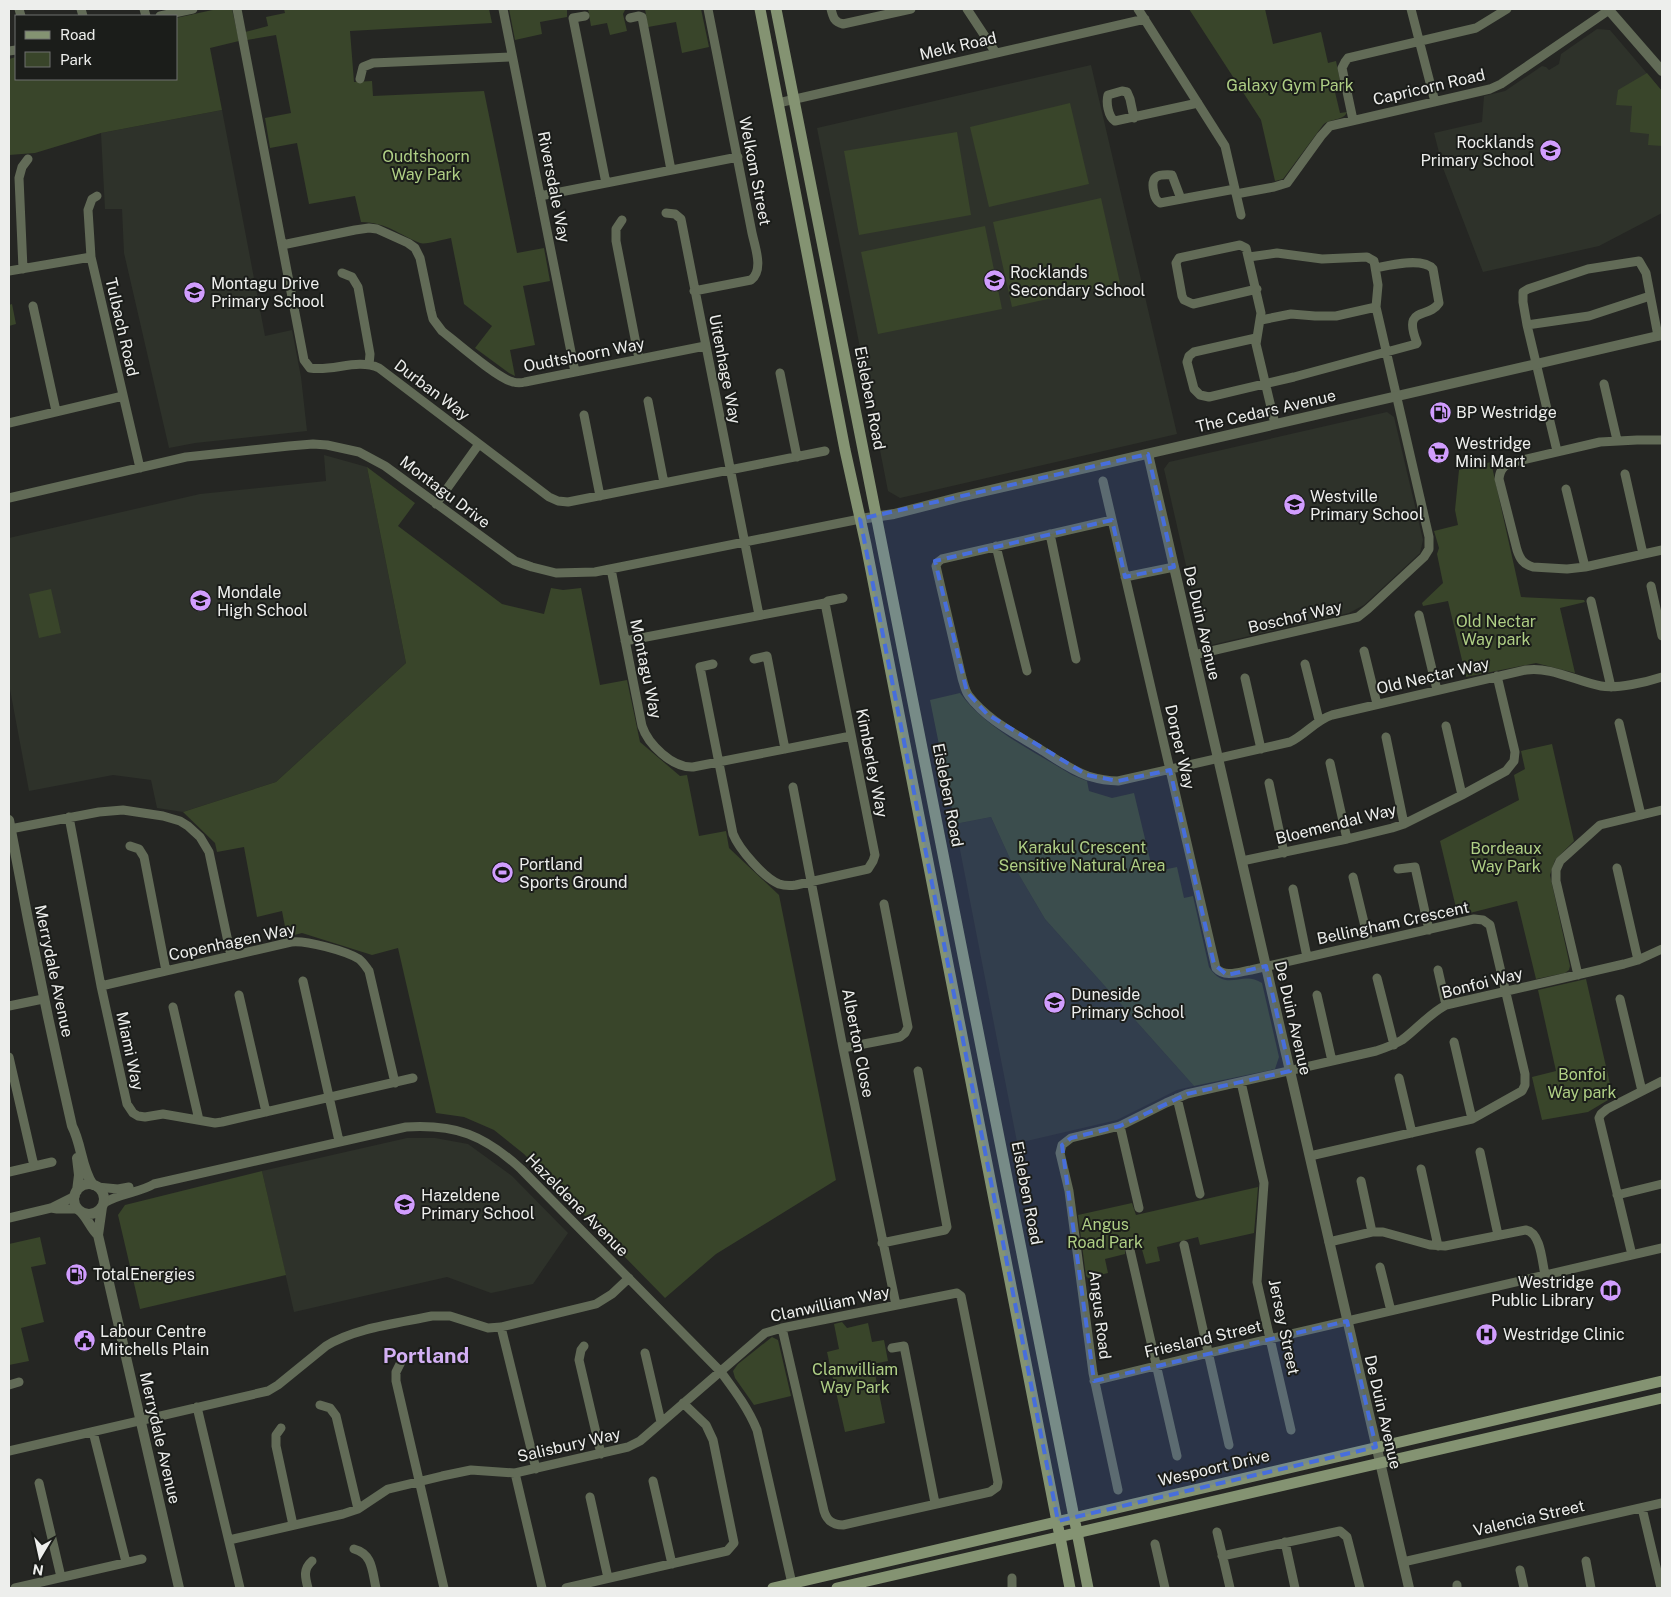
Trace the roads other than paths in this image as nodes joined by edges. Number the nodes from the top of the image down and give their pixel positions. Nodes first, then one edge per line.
1 (192, 9) edge
2 (237, 9) edge
3 (503, 9) edge
4 (708, 9) edge
5 (760, 9) edge
6 (776, 9) edge
7 (831, 9) edge
8 (911, 9) edge
9 (967, 9) edge
10 (1138, 9) edge
11 (1412, 9) edge
12 (1609, 9) edge
13 (1504, 10) edge
14 (885, 11) edge
15 (165, 15) edge
16 (585, 16) dead end
17 (630, 18) dead end
18 (1145, 19) junction
19 (1420, 41) junction
20 (996, 53) junction
21 (512, 57) junction
22 (1662, 71) edge
23 (360, 79) dead end
24 (794, 99) junction
25 (1435, 102) junction
26 (778, 103) junction
27 (1198, 103) junction
28 (1134, 118) dead end
29 (1354, 120) junction
30 (738, 156) junction
31 (28, 159) dead end
32 (671, 170) junction
33 (606, 183) junction
34 (1236, 192) junction
35 (97, 196) dead end
36 (540, 196) junction
37 (1181, 199) dead end
38 (666, 213) dead end
39 (1241, 215) dead end
40 (622, 220) dead end
41 (282, 245) junction
42 (91, 257) junction
43 (1249, 257) junction
44 (1376, 268) junction
45 (24, 269) junction
46 (9, 271) edge
47 (342, 273) dead end
48 (1257, 289) junction
49 (694, 292) junction
50 (1650, 296) junction
51 (32, 306) dead end
52 (1376, 307) junction
53 (1261, 320) junction
54 (1527, 325) junction
55 (1660, 336) edge
56 (1256, 338) junction
57 (706, 346) junction
58 (1386, 351) junction
59 (639, 359) junction
60 (1536, 364) junction
61 (370, 365) junction
62 (575, 372) junction
63 (780, 373) dead end
64 (1265, 383) junction
65 (1604, 384) dead end
66 (123, 396) junction
67 (1396, 396) junction
68 (648, 401) dead end
69 (56, 411) junction
70 (584, 415) dead end
71 (9, 423) edge
72 (1275, 424) junction
73 (1617, 440) junction
74 (1662, 440) edge
75 (479, 444) junction
76 (825, 451) dead end
77 (1557, 451) junction
78 (1148, 454) junction
79 (797, 457) junction
80 (140, 468) junction
81 (730, 470) junction
82 (1625, 474) dead end
83 (1103, 481) dead end
84 (664, 483) junction
85 (1566, 489) dead end
86 (600, 496) junction
87 (9, 498) edge
88 (436, 504) junction
89 (876, 516) junction
90 (860, 519) junction
91 (1112, 520) junction
92 (1050, 534) junction
93 (744, 542) junction
94 (996, 546) junction
95 (1662, 550) edge
96 (1643, 554) junction
97 (1174, 567) junction
98 (1585, 567) junction
99 (611, 569) junction
100 (1125, 577) junction
101 (1651, 586) dead end
102 (843, 598) dead end
103 (1591, 601) dead end
104 (826, 603) junction
105 (1419, 615) dead end
106 (759, 616) junction
107 (1662, 636) edge
108 (625, 641) junction
109 (1364, 651) dead end
110 (1194, 655) junction
111 (754, 659) dead end
112 (1076, 659) dead end
113 (714, 664) dead end
114 (1305, 664) dead end
115 (1026, 671) dead end
116 (1497, 676) junction
117 (1662, 677) edge
118 (1244, 678) dead end
119 (1610, 687) junction
120 (1437, 690) junction
121 (1377, 704) junction
122 (1319, 720) junction
123 (1619, 723) dead end
124 (1446, 726) dead end
125 (851, 736) junction
126 (1386, 737) dead end
127 (785, 749) junction
128 (1261, 749) junction
129 (1218, 759) junction
130 (719, 762) junction
131 (1330, 763) dead end
132 (1170, 770) junction
133 (1269, 783) dead end
134 (793, 787) dead end
135 (1462, 796) junction
136 (1662, 810) edge
137 (1641, 814) junction
138 (69, 817) junction
139 (1404, 824) junction
140 (10, 825) edge
141 (1347, 839) junction
142 (130, 846) dead end
143 (1284, 853) junction
144 (1242, 861) junction
145 (1617, 868) dead end
146 (1398, 869) dead end
147 (1353, 877) dead end
148 (810, 882) junction
149 (1293, 889) dead end
150 (884, 904) dead end
151 (1429, 930) junction
152 (1369, 943) junction
153 (1662, 950) edge
154 (231, 956) junction
155 (1307, 957) junction
156 (1638, 960) junction
157 (1266, 966) junction
158 (1438, 970) dead end
159 (166, 971) junction
160 (1578, 975) junction
161 (1377, 978) dead end
162 (303, 982) dead end
163 (101, 986) junction
164 (1506, 992) junction
165 (239, 995) dead end
166 (1317, 995) dead end
167 (43, 999) junction
168 (1620, 999) dead end
169 (9, 1006) edge
170 (173, 1006) dead end
171 (1446, 1006) junction
172 (1454, 1042) dead end
173 (1394, 1045) junction
174 (843, 1048) junction
175 (9, 1057) edge
176 (1332, 1061) junction
177 (918, 1071) dead end
178 (1290, 1071) junction
179 (413, 1078) dead end
180 (1399, 1078) dead end
181 (1662, 1080) edge
182 (1241, 1082) junction
183 (395, 1083) junction
184 (1642, 1091) junction
185 (330, 1097) junction
186 (1177, 1098) junction
187 (266, 1112) junction
188 (1472, 1119) junction
189 (198, 1120) junction
190 (72, 1126) junction
191 (1120, 1126) junction
192 (1412, 1133) junction
193 (339, 1141) junction
194 (1480, 1152) dead end
195 (1310, 1156) junction
196 (52, 1162) dead end
197 (34, 1166) junction
198 (1421, 1170) dead end
199 (9, 1172) edge
200 (1361, 1182) dead end
201 (154, 1184) junction
202 (1662, 1184) edge
203 (95, 1186) junction
204 (76, 1194) junction
205 (1200, 1194) dead end
206 (1617, 1195) junction
207 (103, 1205) junction
208 (51, 1208) junction
209 (1139, 1208) dead end
210 (80, 1210) junction
211 (9, 1218) edge
212 (1372, 1232) junction
213 (98, 1235) junction
214 (1498, 1235) junction
215 (1329, 1242) junction
216 (882, 1243) junction
217 (1184, 1245) dead end
218 (1438, 1246) junction
219 (1662, 1248) edge
220 (1130, 1250) dead end
221 (1632, 1255) junction
222 (1380, 1267) dead end
223 (1545, 1276) junction
224 (629, 1278) junction
225 (896, 1305) junction
226 (1391, 1311) junction
227 (1347, 1321) junction
228 (501, 1327) junction
229 (782, 1328) junction
230 (1271, 1339) junction
231 (584, 1346) dead end
232 (892, 1348) dead end
233 (1209, 1353) junction
234 (645, 1354) dead end
235 (401, 1362) dead end
236 (1157, 1365) junction
237 (721, 1372) junction
238 (1094, 1381) junction
239 (1662, 1381) edge
240 (19, 1382) dead end
241 (9, 1385) edge
242 (1662, 1398) edge
243 (683, 1403) junction
244 (320, 1405) dead end
245 (197, 1407) junction
246 (141, 1420) junction
247 (662, 1422) junction
248 (281, 1428) dead end
249 (1291, 1430) dead end
250 (93, 1432) junction
251 (1229, 1445) dead end
252 (1376, 1448) junction
253 (9, 1451) edge
254 (601, 1454) junction
255 (1177, 1456) dead end
256 (1380, 1463) junction
257 (536, 1469) junction
258 (515, 1473) junction
259 (419, 1481) junction
260 (653, 1481) dead end
261 (39, 1483) dead end
262 (1118, 1490) dead end
263 (590, 1497) dead end
264 (1662, 1503) edge
265 (935, 1504) junction
266 (1642, 1508) junction
267 (358, 1509) junction
268 (1074, 1517) junction
269 (1058, 1521) junction
270 (293, 1525) junction
271 (1078, 1532) junction
272 (1217, 1532) dead end
273 (1061, 1536) junction
274 (229, 1540) junction
275 (1285, 1542) junction
276 (1155, 1544) dead end
277 (354, 1550) dead end
278 (1222, 1556) junction
279 (142, 1559) dead end
280 (312, 1561) dead end
281 (1586, 1561) dead end
282 (126, 1562) junction
283 (1403, 1562) junction
284 (672, 1564) junction
285 (1520, 1570) dead end
286 (60, 1577) junction
287 (608, 1578) junction
288 (1012, 1578) dead end
289 (793, 1586) edge
290 (14, 1588) edge
291 (180, 1588) edge
292 (240, 1588) edge
293 (308, 1588) edge
294 (376, 1588) edge
295 (444, 1588) edge
296 (542, 1588) edge
297 (566, 1588) edge
298 (773, 1588) edge
299 (838, 1588) edge
300 (1012, 1588) edge
301 (1070, 1588) edge
302 (1088, 1588) edge
303 (1165, 1588) edge
304 (1230, 1588) edge
305 (1295, 1588) edge
306 (1360, 1588) edge
307 (1409, 1588) edge
308 (1524, 1588) edge
309 (1591, 1588) edge
310 (1661, 1588) edge

1 - 15 street
2 - 41 street, Durban Way
3 - 21 street, Riversdale Way
4 - 30 street, Welkom Street
5 - 26 main road, Eisleben Road
6 - 24 main road, Eisleben Road
7 - 14 street
8 - 14 street
9 - 20 street
10 - 18 street
11 - 19 street
12 - 22 street
12 - 25 street, Capricorn Road
13 - 19 street, Capricorn Road
16 - 33 street
17 - 32 street
18 - 20 street, Melk Road
18 - 27 street
19 - 25 street
19 - 29 street, Capricorn Road
20 - 24 street, Melk Road
21 - 23 street
21 - 36 street, Riversdale Way
24 - 26 street, Melk Road
24 - 89 main road, Eisleben Road
25 - 29 street, Capricorn Road
26 - 90 main road, Eisleben Road
27 - 28 street
27 - 34 street
29 - 34 street, Capricorn Road
30 - 32 street
30 - 49 street, Welkom Street
31 - 45 street
32 - 33 street
33 - 36 street
34 - 37 street, Capricorn Road
34 - 39 street
35 - 42 street, Tulbach Road
36 - 62 street, Riversdale Way
38 - 49 street, Uitenhage Way
40 - 59 street
41 - 61 street, Durban Way
41 - 62 street, Oudtshoorn Way
42 - 45 street
42 - 66 street, Tulbach Road
43 - 44 street
43 - 48 street
43 - 48 street
44 - 52 street, Boschof Way
44 - 58 street
45 - 46 street
47 - 61 street
48 - 53 street
49 - 57 street, Uitenhage Way
50 - 54 street
50 - 54 street
50 - 55 street
51 - 69 street
52 - 53 street
52 - 58 street, Boschof Way
53 - 56 street
54 - 60 street
55 - 60 street, The Cedars Avenue
56 - 64 street
56 - 64 street
57 - 59 street, Oudtshoorn Way
57 - 81 street, Uitenhage Way
58 - 64 street
58 - 67 street, Boschof Way
59 - 62 street, Oudtshoorn Way
60 - 67 street, The Cedars Avenue
60 - 77 street
61 - 75 street, Durban Way
63 - 79 street
64 - 72 street
65 - 73 street
66 - 69 street
66 - 80 street, Tulbach Road
67 - 72 street, The Cedars Avenue
67 - 110 street, Boschof Way
68 - 84 street
69 - 71 street
70 - 86 street
72 - 78 street, The Cedars Avenue
73 - 74 street
73 - 77 street
75 - 86 street, Durban Way
75 - 88 street
76 - 79 street, Durban Way
77 - 98 street
78 - 89 street, The Cedars Avenue
78 - 97 street, De Duin Avenue
79 - 81 street, Durban Way
80 - 87 street, Montagu Drive
80 - 88 street, Montagu Drive
81 - 84 street, Durban Way
81 - 93 street, Uitenhage Way
82 - 96 street
83 - 91 street, Dorper Way
84 - 86 street, Durban Way
85 - 98 street
88 - 99 street, Montagu Drive
89 - 90 street, The Cedars Avenue
89 - 268 main road, Eisleben Road
90 - 93 street, Montagu Drive
90 - 269 main road, Eisleben Road
91 - 92 street
91 - 100 street, Dorper Way
92 - 94 street
92 - 112 street
93 - 99 street, Montagu Drive
93 - 106 street, Uitenhage Way
94 - 115 street
94 - 132 street, Old Nectar Way
95 - 96 street
96 - 98 street
97 - 100 street
97 - 110 street, De Duin Avenue
99 - 108 street, Montagu Way
100 - 132 street, Dorper Way
101 - 107 street
102 - 104 street
103 - 119 street
104 - 106 street
104 - 125 street, Kimberley Way
105 - 120 street
106 - 108 street
108 - 130 street, Montagu Way
109 - 121 street
110 - 129 street, De Duin Avenue
111 - 127 street
113 - 130 street
114 - 122 street
116 - 119 street, Old Nectar Way
116 - 120 street, Old Nectar Way
116 - 135 street, Bloemendal Way
117 - 119 street, Old Nectar Way
118 - 128 street
120 - 121 street, Old Nectar Way
121 - 122 street, Old Nectar Way
122 - 128 street, Old Nectar Way
123 - 137 street
124 - 135 street
125 - 127 street, Montagu Way
125 - 148 street, Kimberley Way
126 - 139 street
127 - 130 street, Montagu Way
128 - 129 street, Old Nectar Way
129 - 132 street, Old Nectar Way
129 - 144 street, De Duin Avenue
130 - 148 street
131 - 141 street
132 - 157 street, Dorper Way
133 - 143 street
134 - 148 street, Alberton Close
135 - 139 street, Bloemendal Way
136 - 137 street
137 - 160 street
138 - 140 street
138 - 154 street
138 - 163 street, Miami Way
139 - 141 street, Bloemendal Way
140 - 167 street, Merrydale Avenue
141 - 143 street, Bloemendal Way
142 - 159 street
143 - 144 street, Bloemendal Way
144 - 157 street, De Duin Avenue
145 - 156 street
146 - 151 street
147 - 152 street
148 - 174 street, Alberton Close
149 - 155 street
150 - 174 street
151 - 152 street, Bellingham Crescent
151 - 164 street, Bellingham Crescent
152 - 155 street, Bellingham Crescent
153 - 156 street, Bonfoi Way
154 - 159 street, Copenhagen Way
154 - 183 street, Copenhagen Way
155 - 157 street, Bellingham Crescent
156 - 160 street, Bonfoi Way
157 - 178 street, De Duin Avenue
158 - 171 street
159 - 163 street, Copenhagen Way
160 - 164 street, Bonfoi Way
161 - 173 street
162 - 185 street
163 - 189 street, Miami Way
164 - 171 street, Bonfoi Way
164 - 188 street, Bellingham Crescent
165 - 187 street
166 - 176 street
167 - 169 street
167 - 190 street, Merrydale Avenue
168 - 184 street
170 - 189 street
171 - 173 street, Bonfoi Way
172 - 188 street
173 - 176 street, Bonfoi Way
174 - 216 street, Alberton Close
175 - 197 street
176 - 178 street, Bonfoi Way
177 - 216 street
178 - 182 street, Angus Road
178 - 195 street, De Duin Avenue
179 - 183 street, Miami Way
180 - 192 street
181 - 184 street
182 - 186 street, Angus Road
182 - 230 street, Jersey Street
183 - 185 street, Miami Way
184 - 206 street
185 - 187 street, Miami Way
185 - 193 street
186 - 191 street, Angus Road
186 - 205 street
187 - 189 street, Miami Way
188 - 192 street, Bellingham Crescent
190 - 203 street, Merrydale Avenue
190 - 204 street, Merrydale Avenue
191 - 209 street
191 - 238 street, Angus Road
192 - 195 street, Bellingham Crescent
193 - 201 street, Hazeldene Avenue
193 - 224 street, Hazeldene Avenue
194 - 214 street
195 - 215 street, De Duin Avenue
196 - 197 street
197 - 199 street
198 - 218 street
200 - 212 street
201 - 203 street, Hazeldene Avenue
201 - 207 street, Hazeldene Avenue
202 - 206 street
203 - 204 street
203 - 207 street
204 - 208 street
204 - 210 street
206 - 221 street
207 - 210 street
207 - 213 street, Merrydale Avenue
208 - 210 street
208 - 211 street
210 - 213 street, Merrydale Avenue
212 - 215 street
212 - 218 street
213 - 246 street, Merrydale Avenue
214 - 218 street
214 - 223 street
215 - 227 street, De Duin Avenue
216 - 225 street, Alberton Close
217 - 233 street
219 - 221 street, Friesland Street
220 - 236 street
221 - 223 street, Friesland Street
222 - 226 street
223 - 226 street, Friesland Street
224 - 228 street
224 - 237 street, Hazeldene Avenue
225 - 229 street, Clanwilliam Way
225 - 265 street, Clanwilliam Way
226 - 227 street, Friesland Street
227 - 230 street, Friesland Street
227 - 252 street, De Duin Avenue
228 - 245 street
228 - 257 street
229 - 237 street, Clanwilliam Way
229 - 265 street
230 - 233 street, Friesland Street
230 - 249 street, Jersey Street
231 - 254 street
232 - 265 street
233 - 236 street, Friesland Street
233 - 251 street
234 - 247 street
235 - 259 street
236 - 238 street, Friesland Street
236 - 255 street
237 - 243 street, Salisbury Way
237 - 289 street, Hazeldene Avenue
238 - 262 street, Angus Road
239 - 252 main road, Wespoort Drive
240 - 241 street
242 - 256 main road, Wespoort Drive
243 - 247 street, Salisbury Way
243 - 284 street
244 - 267 street
245 - 246 street
245 - 274 street
246 - 250 street
246 - 291 street, Merrydale Avenue
247 - 254 street, Salisbury Way
248 - 270 street
250 - 253 street
250 - 282 street
252 - 256 street, De Duin Avenue
252 - 268 main road, Wespoort Drive
254 - 257 street, Salisbury Way
256 - 271 main road, Wespoort Drive
256 - 283 street, De Duin Avenue
257 - 258 street, Salisbury Way
258 - 259 street, Salisbury Way
258 - 296 street
259 - 267 street, Salisbury Way
259 - 295 street
260 - 284 street
261 - 286 street
263 - 287 street
264 - 266 street, Valencia Street
266 - 283 street, Valencia Street
266 - 310 street
267 - 270 street, Salisbury Way
268 - 269 main road, Wespoort Drive
268 - 271 main road, Eisleben Road
269 - 273 main road, Eisleben Road
269 - 289 main road, Wespoort Drive
270 - 274 street, Salisbury Way
271 - 273 main road, Wespoort Drive
271 - 302 main road, Eisleben Road
272 - 278 street
273 - 299 main road, Wespoort Drive
273 - 301 main road, Eisleben Road
274 - 292 street
275 - 278 street
275 - 305 street
275 - 306 street
276 - 303 street
277 - 294 street
278 - 304 street
279 - 282 street
280 - 293 street
281 - 309 street
282 - 286 street
283 - 307 street, De Duin Avenue
284 - 287 street
285 - 308 street
286 - 290 street
287 - 297 street
288 - 300 street
289 - 298 main road, Wespoort Drive

